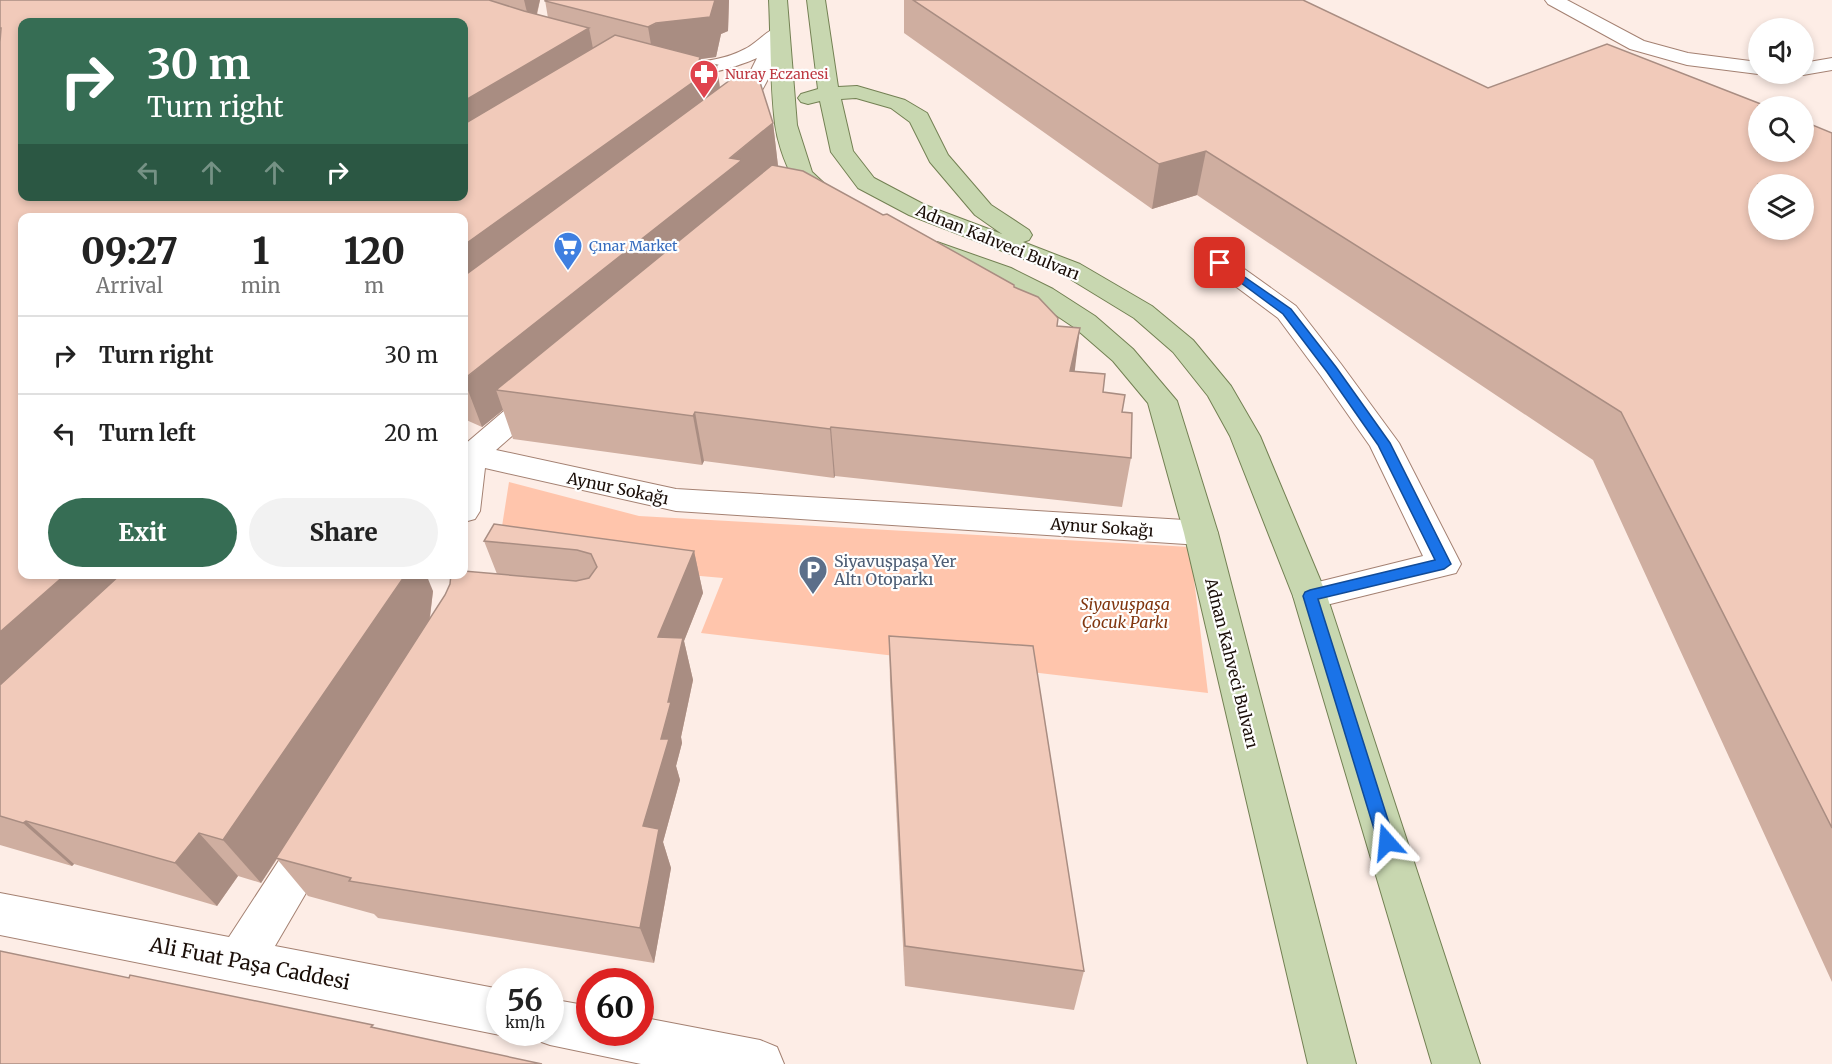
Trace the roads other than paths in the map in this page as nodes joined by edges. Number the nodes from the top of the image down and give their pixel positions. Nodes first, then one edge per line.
1 (778, 0) edge
2 (816, 0) edge
3 (1554, 0) edge
4 (780, 32) junction
5 (1832, 64) edge
6 (1748, 67) edge
7 (1814, 67) edge
8 (692, 87) edge
9 (829, 93) junction
10 (736, 102) junction
11 (786, 125) junction
12 (711, 128) edge
13 (852, 212) edge
14 (915, 241) edge
15 (1220, 263) dead end
16 (1071, 269) junction
17 (560, 379) edge
18 (471, 455) junction
19 (468, 479) edge
20 (1201, 533) junction
21 (1310, 596) junction
22 (335, 809) edge
23 (0, 914) edge
24 (240, 961) junction
25 (486, 1009) edge
26 (654, 1043) edge
27 (760, 1064) edge
28 (1332, 1064) edge
29 (1456, 1064) edge

1 - 4 main road
2 - 9 main road, Adnan Kahveci Bulvarı
3 - 6 street
4 - 8 street
4 - 10 street
4 - 11 main road
5 - 7 street
9 - 11 main road
9 - 16 main road
9 - 16 main road, Adnan Kahveci Bulvarı
10 - 11 street
10 - 12 street
11 - 13 main road
14 - 20 main road, Adnan Kahveci Bulvarı
15 - 21 street
16 - 21 main road, Adnan Kahveci Bulvarı
17 - 18 street
18 - 19 street
18 - 20 street, Aynur Sokağı
20 - 28 main road, Adnan Kahveci Bulvarı
21 - 29 main road, Adnan Kahveci Bulvarı
22 - 24 street
23 - 24 street, Ali Fuat Paşa Caddesi
24 - 25 street, Ali Fuat Paşa Caddesi
26 - 27 street

